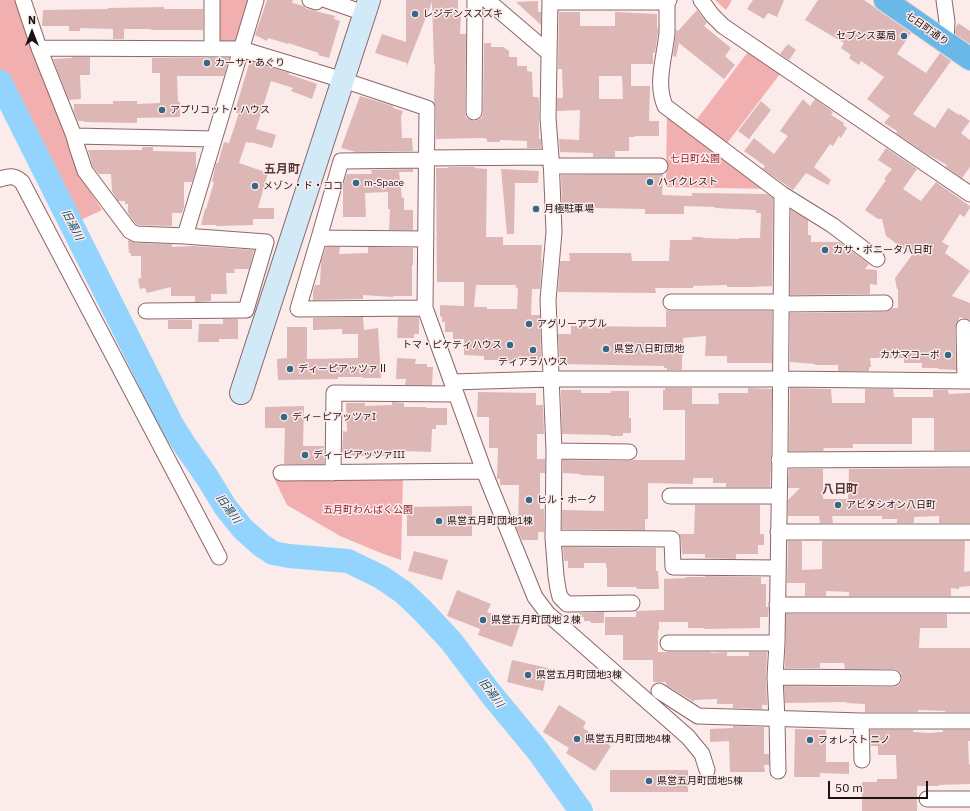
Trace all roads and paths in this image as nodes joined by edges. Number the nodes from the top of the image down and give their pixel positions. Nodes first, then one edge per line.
1 (23, 0) edge
2 (212, 0) edge
3 (256, 0) edge
4 (310, 0) edge
5 (318, 0) edge
6 (326, 0) edge
7 (475, 0) edge
8 (487, 0) edge
9 (701, 0) edge
10 (885, 0) edge
11 (944, 0) edge
12 (550, 1) edge
13 (590, 1) edge
14 (668, 1) edge
15 (367, 7) edge
16 (946, 42) junction
17 (39, 48) junction
18 (241, 48) junction
19 (212, 49) junction
20 (549, 53) junction
21 (970, 59) edge
22 (343, 80) junction
23 (474, 112) dead end
24 (74, 136) junction
25 (214, 139) junction
26 (426, 159) junction
27 (551, 161) junction
28 (660, 166) dead end
29 (0, 179) edge
30 (782, 194) junction
31 (970, 194) edge
32 (185, 236) junction
33 (319, 238) junction
34 (426, 239) junction
35 (877, 259) dead end
36 (671, 302) dead end
37 (781, 303) junction
38 (885, 303) dead end
39 (426, 308) junction
40 (146, 311) dead end
41 (964, 327) dead end
42 (551, 379) junction
43 (780, 379) junction
44 (967, 381) edge
45 (454, 388) junction
46 (241, 393) dead end
47 (554, 451) junction
48 (629, 452) dead end
49 (970, 459) edge
50 (779, 460) junction
51 (484, 471) junction
52 (281, 473) dead end
53 (333, 473) junction
54 (670, 496) dead end
55 (779, 496) junction
56 (778, 532) junction
57 (970, 532) edge
58 (553, 538) junction
59 (219, 557) dead end
60 (777, 568) junction
61 (632, 603) dead end
62 (777, 605) junction
63 (970, 605) edge
64 (668, 643) dead end
65 (777, 643) junction
66 (775, 677) junction
67 (893, 678) dead end
68 (660, 691) dead end
69 (777, 719) junction
70 (861, 721) junction
71 (970, 721) edge
72 (862, 760) dead end
73 (707, 770) dead end
74 (778, 771) dead end
75 (927, 799) dead end
76 (970, 799) edge

1 - 17 street
2 - 19 street
3 - 18 street
4 - 5 street
6 - 15 street
7 - 23 street
8 - 20 street
9 - 31 street
10 - 16 highway, 七日町通り
11 - 16 street
12 - 13 street
12 - 20 street
13 - 14 street
14 - 30 street
15 - 22 street
16 - 21 highway, 七日町通り
17 - 19 street
17 - 24 street
18 - 19 street
18 - 22 street
18 - 25 street
20 - 27 street
22 - 26 street
22 - 46 street
24 - 25 street
24 - 32 street
25 - 32 street
26 - 27 street
26 - 33 street
26 - 34 street
27 - 28 street
27 - 42 street
29 - 59 street
30 - 35 street
30 - 37 street
32 - 40 street
33 - 34 street
33 - 39 street
34 - 39 street
36 - 37 street
37 - 38 street
37 - 43 street
39 - 45 street
41 - 44 street
42 - 43 street
42 - 45 street
42 - 47 street
43 - 44 street
43 - 50 street
45 - 51 street
45 - 53 street
47 - 48 street
47 - 58 street
49 - 50 street
50 - 55 street
51 - 53 street
51 - 73 street
52 - 53 street
54 - 55 street
55 - 56 street
56 - 57 street
56 - 60 street
58 - 60 street
58 - 61 street
60 - 62 street
62 - 63 street
62 - 65 street
64 - 65 street
65 - 66 street
66 - 67 street
66 - 69 street
68 - 69 street
69 - 70 street
69 - 74 street
70 - 71 street
70 - 72 street
75 - 76 street

